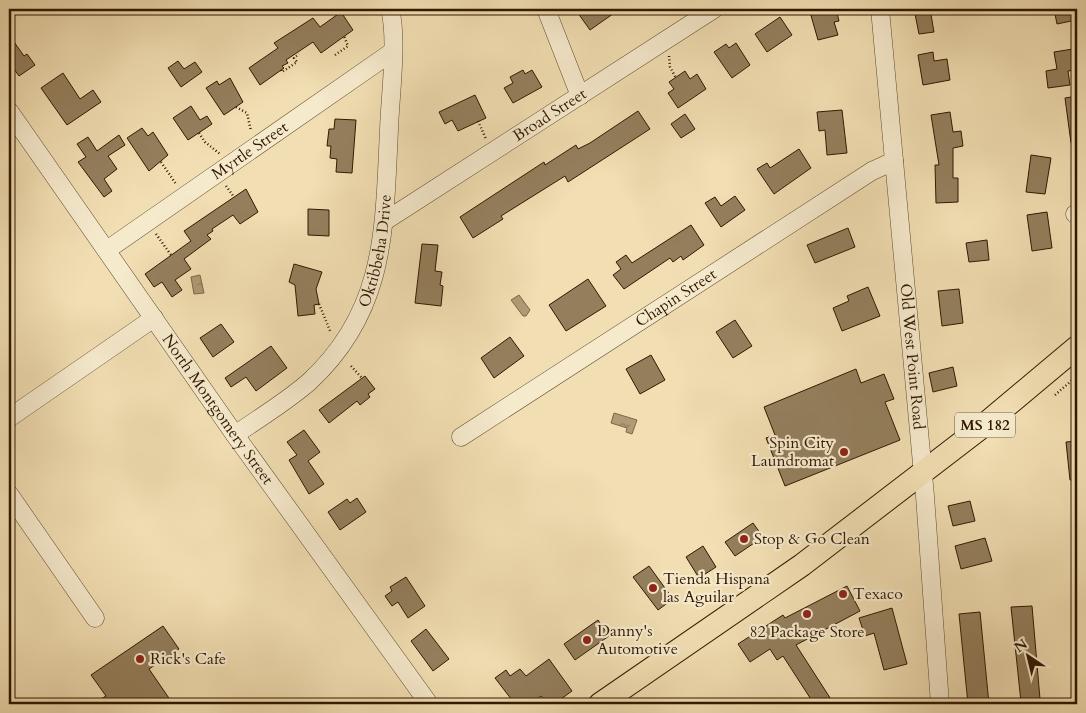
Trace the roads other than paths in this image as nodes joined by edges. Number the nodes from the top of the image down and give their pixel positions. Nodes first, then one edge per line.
1 (390, 9) edge
2 (546, 9) edge
3 (714, 9) edge
4 (880, 9) edge
5 (392, 52) junction
6 (580, 96) junction
7 (9, 111) edge
8 (894, 161) junction
9 (385, 221) junction
10 (107, 250) junction
11 (154, 318) junction
12 (1077, 347) edge
13 (9, 418) edge
14 (235, 435) junction
15 (461, 437) dead end
16 (921, 472) junction
17 (9, 494) edge
18 (95, 618) dead end
19 (428, 704) edge
20 (600, 704) edge
21 (940, 704) edge

1 - 5 street, Oktibbeha Drive
2 - 6 street
3 - 6 street, Broad Street
4 - 8 street, Old West Point Road
5 - 9 street, Oktibbeha Drive
5 - 10 street, Myrtle Street
6 - 9 street, Broad Street
7 - 10 street, North Montgomery Street
8 - 15 street, Chapin Street
8 - 16 street, Old West Point Road
9 - 14 street, Oktibbeha Drive
10 - 11 street, North Montgomery Street
11 - 13 street
11 - 14 street, North Montgomery Street
12 - 16 main road, MS 182
14 - 19 street, North Montgomery Street
16 - 20 main road, MS 182
16 - 21 street, Old West Point Road
17 - 18 street

